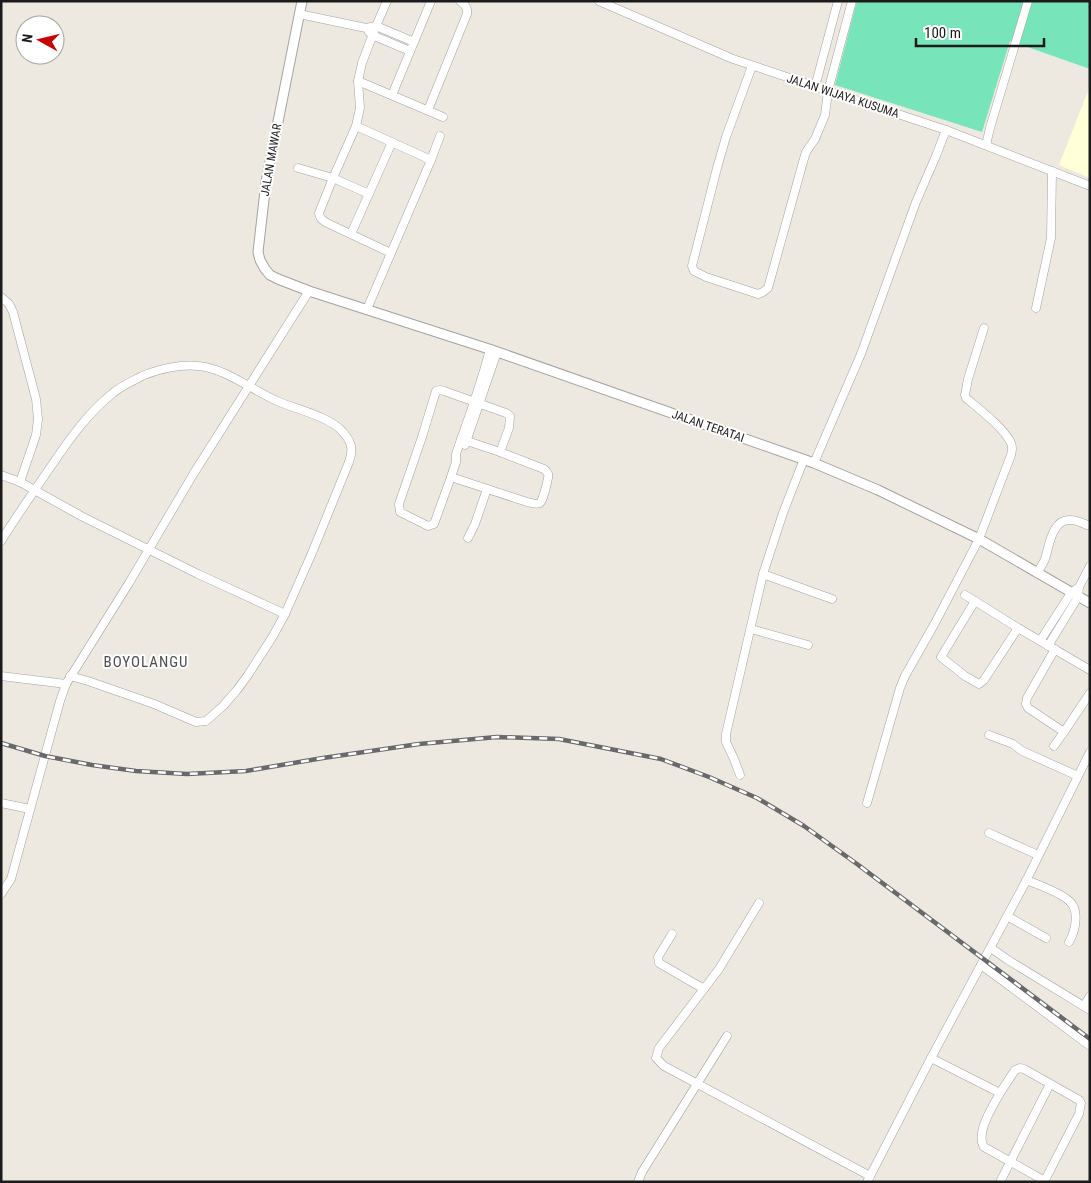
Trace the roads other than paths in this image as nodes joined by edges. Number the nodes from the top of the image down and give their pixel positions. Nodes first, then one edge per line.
1 (302, 1) edge
2 (387, 1) edge
3 (431, 1) edge
4 (460, 1) edge
5 (599, 1) edge
6 (838, 1) edge
7 (852, 1) edge
8 (1028, 1) edge
9 (299, 14) junction
10 (376, 26) junction
11 (366, 28) junction
12 (372, 35) junction
13 (414, 42) junction
14 (410, 51) junction
15 (752, 66) junction
16 (358, 81) junction
17 (815, 87) junction
18 (828, 91) junction
19 (392, 95) junction
20 (428, 110) junction
21 (443, 117) dead end
22 (356, 126) junction
23 (946, 130) junction
24 (440, 136) dead end
25 (392, 142) junction
26 (986, 144) junction
27 (431, 160) junction
28 (298, 168) dead end
29 (1052, 171) junction
30 (333, 178) junction
31 (1090, 186) edge
32 (369, 194) junction
33 (351, 234) junction
34 (391, 253) junction
35 (309, 291) junction
36 (1, 297) edge
37 (1036, 308) dead end
38 (367, 309) junction
39 (984, 328) dead end
40 (493, 350) junction
41 (248, 387) junction
42 (477, 403) junction
43 (464, 440) junction
44 (500, 452) junction
45 (804, 459) junction
46 (814, 463) junction
47 (1, 475) edge
48 (451, 477) junction
49 (20, 482) junction
50 (487, 488) junction
51 (34, 490) junction
52 (1090, 526) edge
53 (468, 538) dead end
54 (980, 539) junction
55 (1, 541) edge
56 (149, 549) junction
57 (1090, 566) edge
58 (1037, 573) junction
59 (763, 574) junction
60 (1076, 592) junction
61 (965, 595) dead end
62 (832, 599) dead end
63 (975, 600) junction
64 (1090, 603) edge
65 (285, 614) junction
66 (1018, 628) junction
67 (751, 629) junction
68 (1040, 641) junction
69 (808, 645) dead end
70 (1052, 648) junction
71 (1090, 670) edge
72 (1, 676) edge
73 (68, 680) junction
74 (1090, 693) edge
75 (1064, 732) junction
76 (989, 735) dead end
77 (1054, 746) dead end
78 (1090, 752) edge
79 (740, 776) dead end
80 (1078, 776) junction
81 (1, 803) edge
82 (867, 803) dead end
83 (30, 809) junction
84 (989, 833) dead end
85 (1038, 855) junction
86 (1026, 880) junction
87 (1, 894) edge
88 (759, 903) dead end
89 (1007, 916) junction
90 (672, 934) dead end
91 (1046, 938) dead end
92 (1069, 942) dead end
93 (991, 948) junction
94 (981, 965) junction
95 (704, 989) junction
96 (1090, 996) edge
97 (1087, 1008) edge
98 (727, 1036) dead end
99 (1090, 1046) edge
100 (932, 1058) junction
101 (697, 1084) junction
102 (1050, 1084) junction
103 (1000, 1093) junction
104 (1010, 1161) junction
105 (639, 1179) edge
106 (869, 1179) edge
107 (1045, 1181) edge
108 (648, 1182) edge
109 (1000, 1182) edge

1 - 9 street, JALAN MAWAR
2 - 10 street
3 - 13 street
4 - 20 street
5 - 15 street, JALAN WIJAYA KUSUMA
6 - 17 street
7 - 18 street
8 - 26 street
9 - 11 street
9 - 35 street, JALAN MAWAR
10 - 11 street
10 - 12 street
10 - 13 street
11 - 12 street
12 - 14 street
12 - 16 street
13 - 14 street
14 - 19 street
15 - 17 street, JALAN WIJAYA KUSUMA
15 - 18 street
16 - 19 street
16 - 22 street
17 - 18 street, JALAN WIJAYA KUSUMA
18 - 23 street, JALAN WIJAYA KUSUMA
19 - 20 street
20 - 21 street
22 - 25 street
22 - 30 street
23 - 26 street, JALAN WIJAYA KUSUMA
23 - 46 street
24 - 27 street
25 - 27 street
25 - 32 street
26 - 29 street, JALAN WIJAYA KUSUMA
27 - 34 street
28 - 30 street
29 - 31 street, JALAN WIJAYA KUSUMA
29 - 37 street
30 - 32 street
30 - 33 street
32 - 33 street
33 - 34 street
34 - 38 street
35 - 38 street, JALAN TERATAI
35 - 41 street
36 - 49 street
38 - 40 street, JALAN TERATAI
39 - 54 street
40 - 42 street
40 - 45 street, JALAN TERATAI
41 - 51 street
41 - 56 street
41 - 65 street
42 - 43 street
42 - 44 street
42 - 48 street
43 - 44 street
43 - 48 street
44 - 50 street
45 - 46 street, JALAN TERATAI
45 - 59 street
46 - 54 street, JALAN TERATAI
47 - 49 street
48 - 50 street
49 - 51 street
50 - 53 street
51 - 55 street
51 - 56 street
52 - 58 street
54 - 58 street, JALAN TERATAI
54 - 82 street
56 - 65 street
56 - 73 street
57 - 60 street
58 - 60 street, JALAN TERATAI
59 - 62 street
59 - 67 street
60 - 64 street, JALAN TERATAI
60 - 68 street
60 - 70 street
61 - 63 street
63 - 66 street
63 - 66 street
65 - 73 street
66 - 68 street
67 - 69 street
67 - 79 street
68 - 70 street
70 - 71 street
70 - 75 street
72 - 73 street
73 - 83 street
74 - 75 street
75 - 77 street
76 - 80 street
78 - 80 street
80 - 85 street
81 - 83 street
83 - 87 street
84 - 85 street
85 - 86 street
86 - 89 street
86 - 92 street
88 - 95 street
89 - 91 street
89 - 93 street
90 - 95 street
93 - 94 street
93 - 97 street
94 - 99 street
94 - 100 street
95 - 101 street
96 - 97 street
98 - 101 street
100 - 103 street
100 - 106 street
101 - 105 street
101 - 106 street
102 - 103 street
102 - 104 street
102 - 107 street
103 - 104 street
104 - 107 street
104 - 109 street
105 - 108 street

